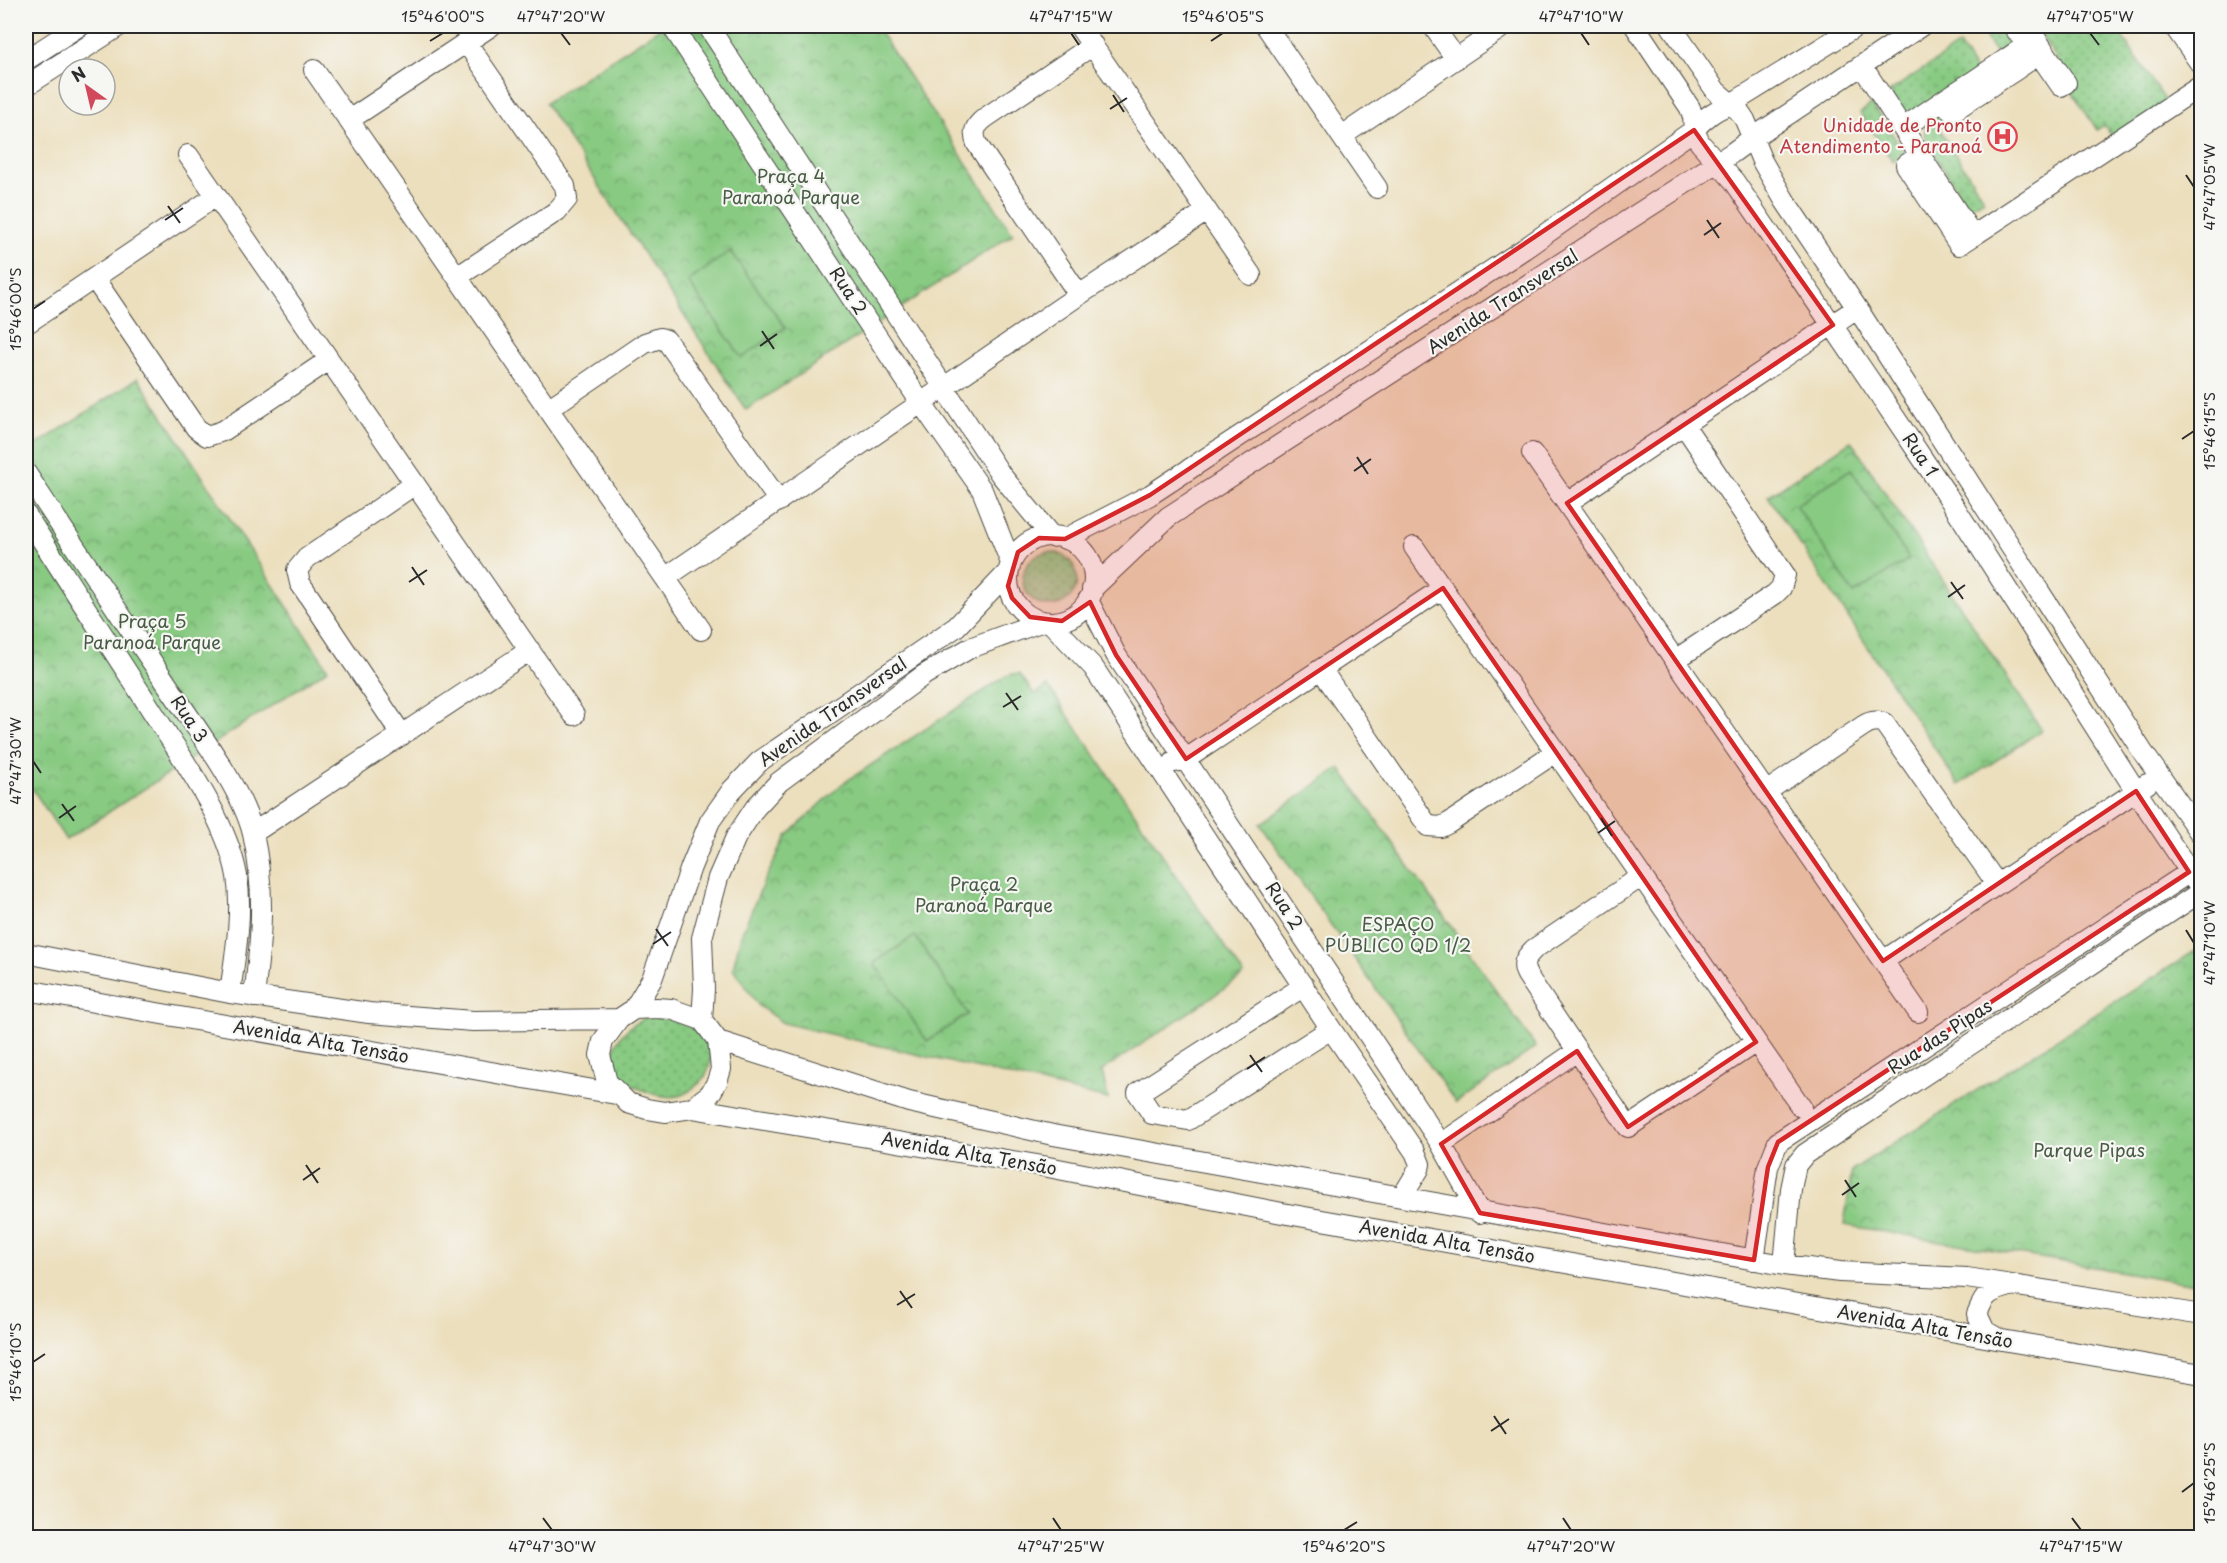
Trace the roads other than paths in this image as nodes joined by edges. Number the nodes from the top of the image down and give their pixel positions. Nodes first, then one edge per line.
1 (79, 26) edge
2 (119, 26) edge
3 (491, 26) edge
4 (672, 26) edge
5 (708, 26) edge
6 (1079, 26) edge
7 (1266, 26) edge
8 (1433, 26) edge
9 (1504, 26) edge
10 (1635, 26) edge
11 (1671, 26) edge
12 (1857, 26) edge
13 (1922, 26) edge
14 (2013, 26) edge
15 (2174, 26) edge
16 (466, 42) junction
17 (1093, 45) junction
18 (2027, 45) junction
19 (1456, 59) junction
20 (26, 60) edge
21 (2013, 63) junction
22 (1862, 66) junction
23 (2202, 66) edge
24 (314, 70) dead end
25 (2202, 85) edge
26 (26, 86) edge
27 (1731, 104) junction
28 (349, 120) junction
29 (1903, 128) junction
30 (1694, 130) junction
31 (1342, 136) junction
32 (1754, 136) junction
33 (188, 155) dead end
34 (1717, 163) junction
35 (1377, 188) dead end
36 (216, 196) junction
37 (1207, 210) junction
38 (1251, 275) dead end
39 (457, 277) junction
40 (94, 278) junction
41 (1079, 295) junction
42 (1857, 308) junction
43 (26, 324) edge
44 (1833, 325) junction
45 (329, 360) junction
46 (945, 387) junction
47 (921, 403) junction
48 (548, 409) junction
49 (1684, 425) junction
50 (1532, 453) dead end
51 (26, 473) edge
52 (415, 484) junction
53 (779, 501) junction
54 (1567, 503) junction
55 (26, 515) edge
56 (1059, 538) junction
57 (1414, 547) dead end
58 (1010, 568) junction
59 (665, 578) junction
60 (1443, 588) junction
61 (1090, 594) junction
62 (1046, 622) junction
63 (700, 630) dead end
64 (530, 650) junction
65 (1675, 660) junction
66 (1321, 669) junction
67 (574, 715) dead end
68 (402, 735) junction
69 (1556, 752) junction
70 (1186, 759) junction
71 (1158, 766) junction
72 (2159, 775) junction
73 (2136, 791) junction
74 (1766, 792) junction
75 (253, 834) junction
76 (2202, 836) edge
77 (2195, 868) edge
78 (1642, 876) junction
79 (1997, 884) junction
80 (2202, 891) edge
81 (26, 953) edge
82 (1883, 961) junction
83 (1304, 986) junction
84 (26, 990) edge
85 (230, 993) junction
86 (254, 997) junction
87 (1918, 1012) dead end
88 (626, 1014) junction
89 (702, 1020) junction
90 (1331, 1029) junction
91 (718, 1041) junction
92 (1756, 1042) junction
93 (1578, 1051) junction
94 (616, 1094) junction
95 (1801, 1107) dead end
96 (692, 1108) junction
97 (1441, 1144) junction
98 (1402, 1197) junction
99 (1480, 1213) junction
100 (1754, 1260) junction
101 (1784, 1265) junction
102 (2015, 1285) junction
103 (2202, 1315) edge
104 (2002, 1340) junction
105 (2202, 1374) edge

1 - 20 street
2 - 26 street
3 - 16 street
4 - 47 street, Rua 2
5 - 46 street, Rua 2
6 - 17 street
7 - 31 street
8 - 19 street
9 - 19 street
10 - 30 street, Rua 1
11 - 27 street, Rua 1
12 - 27 street, Avenida Transversal
13 - 22 street, Avenida Transversal
14 - 18 street
15 - 23 street
16 - 28 street
16 - 39 street
17 - 37 street
17 - 41 street
18 - 21 street
18 - 21 street
19 - 31 street
21 - 29 street
22 - 29 street
22 - 32 street, Avenida Transversal
24 - 28 street
25 - 29 street
27 - 30 street, Avenida Transversal
27 - 32 street, Rua 1
28 - 39 street
30 - 34 street, Rua 1
30 - 56 street, Avenida Transversal
31 - 35 street
32 - 34 street, Avenida Transversal
32 - 42 street, Rua 1
33 - 36 street
34 - 44 street, Rua 1
34 - 61 street, Avenida Transversal
36 - 40 street
36 - 45 street
37 - 38 street
37 - 41 street
39 - 48 street
40 - 43 street
40 - 45 street
41 - 46 street
42 - 44 street
42 - 72 street, Rua 1
44 - 49 street
44 - 73 street, Rua 1
45 - 52 street
46 - 47 street
46 - 56 street, Rua 2
47 - 53 street
47 - 58 street, Rua 2
48 - 53 street
48 - 59 street
49 - 54 street
49 - 65 street
50 - 54 street
51 - 75 street, Rua 3
52 - 64 street
52 - 68 street
53 - 59 street
54 - 65 street
55 - 85 street, Rua 3
56 - 58 street, Avenida Transversal
56 - 61 street
57 - 60 street
58 - 62 street
58 - 88 street, Avenida Transversal
59 - 63 street
60 - 66 street
60 - 69 street
61 - 62 street, Avenida Transversal
61 - 70 street, Rua 2
62 - 71 street, Rua 2
62 - 89 street, Avenida Transversal
64 - 67 street
64 - 68 street
65 - 74 street
66 - 69 street
66 - 70 street
68 - 75 street
69 - 78 street
70 - 71 street
70 - 97 street, Rua 2
71 - 83 street, Rua 2
72 - 73 street
72 - 76 street, Rua 1
73 - 77 street, Rua 1
73 - 79 street
74 - 79 street
74 - 82 street
75 - 86 street, Rua 3
77 - 80 street, Rua 1
77 - 100 street, Rua das Pipas
78 - 92 street
78 - 93 street
79 - 82 street
80 - 101 street, Rua das Pipas
81 - 85 street, Avenida Alta Tensāo
82 - 87 street
83 - 90 street, Rua 2
83 - 90 street
84 - 94 street, Avenida Alta Tensāo
85 - 86 street, Avenida Alta Tensāo
86 - 88 street, Avenida Alta Tensāo
88 - 89 street
88 - 94 street
89 - 91 street
90 - 98 street, Rua 2
91 - 96 street
91 - 98 street, Avenida Alta Tensão
92 - 93 street
92 - 95 street
93 - 97 street
94 - 96 street
96 - 104 street, Avenida Alta Tensão
97 - 99 street, Rua 2
98 - 99 street, Avenida Alta Tensão
99 - 100 street, Avenida Alta Tensão
100 - 101 street, Avenida Alta Tensão
101 - 102 street, Avenida Alta Tensão
102 - 103 street, Avenida Alta Tensão
102 - 104 street
104 - 105 street, Avenida Alta Tensão

